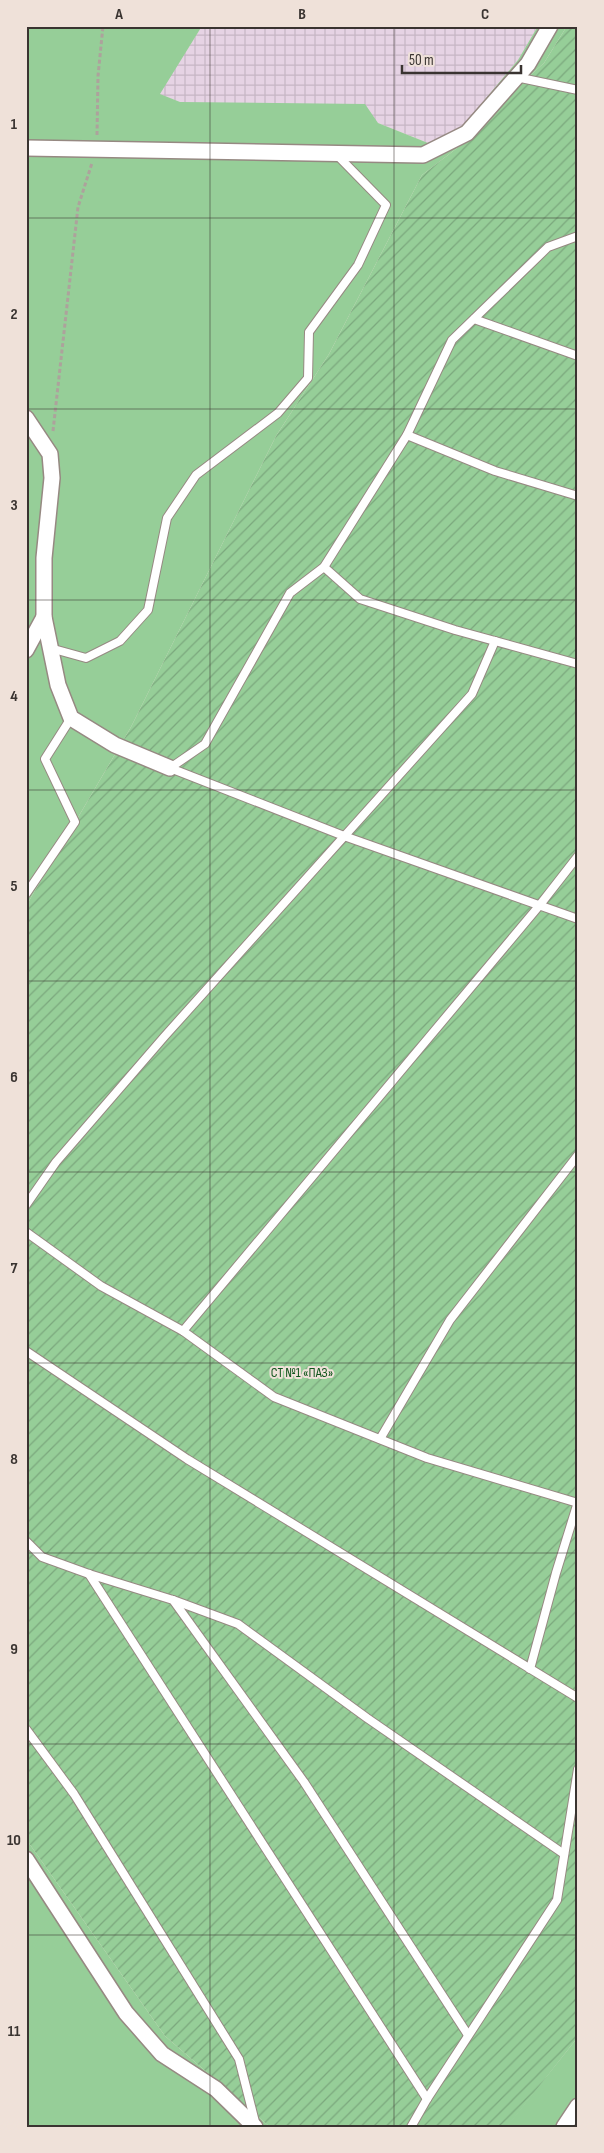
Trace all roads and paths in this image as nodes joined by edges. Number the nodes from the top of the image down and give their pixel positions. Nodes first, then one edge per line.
1 (103, 26) edge
2 (550, 26) edge
3 (516, 77) junction
4 (578, 90) edge
5 (26, 148) edge
6 (97, 148) junction
7 (335, 153) junction
8 (578, 236) edge
9 (474, 319) junction
10 (578, 356) edge
11 (26, 418) edge
12 (406, 435) junction
13 (50, 454) junction
14 (578, 496) edge
15 (324, 567) junction
16 (44, 617) junction
17 (495, 641) junction
18 (50, 648) junction
19 (26, 650) edge
20 (578, 664) edge
21 (71, 718) junction
22 (170, 768) junction
23 (344, 836) junction
24 (578, 856) edge
25 (26, 894) edge
26 (539, 906) junction
27 (578, 919) edge
28 (578, 1155) edge
29 (26, 1205) edge
30 (26, 1232) edge
31 (183, 1331) junction
32 (26, 1351) edge
33 (380, 1439) junction
34 (578, 1503) edge
35 (26, 1541) edge
36 (89, 1574) junction
37 (173, 1600) junction
38 (530, 1669) junction
39 (578, 1698) edge
40 (26, 1728) edge
41 (578, 1769) edge
42 (564, 1854) junction
43 (26, 1859) edge
44 (468, 2035) junction
45 (426, 2099) junction
46 (578, 2106) edge
47 (255, 2127) edge
48 (411, 2127) edge
49 (564, 2127) edge

1 - 6 path
2 - 3 street
3 - 4 lane
3 - 7 street
5 - 6 street
6 - 7 street
6 - 13 path
7 - 18 lane
8 - 9 lane
9 - 10 lane
9 - 12 lane
11 - 13 street
12 - 14 lane
12 - 15 lane
13 - 16 street
15 - 17 lane
15 - 22 lane
16 - 18 street
16 - 19 street
17 - 20 lane
17 - 23 lane
18 - 21 street
21 - 22 street
21 - 25 lane
22 - 23 lane
23 - 26 lane
23 - 29 lane
24 - 26 lane
26 - 27 lane
26 - 31 lane
28 - 33 lane
30 - 31 lane
31 - 33 lane
32 - 38 lane
33 - 34 lane
34 - 38 lane
35 - 36 lane
36 - 37 lane
36 - 45 lane
37 - 42 lane
37 - 44 lane
38 - 39 lane
40 - 47 lane
41 - 42 lane
42 - 44 lane
43 - 47 street
44 - 45 lane
45 - 48 lane
46 - 49 street

